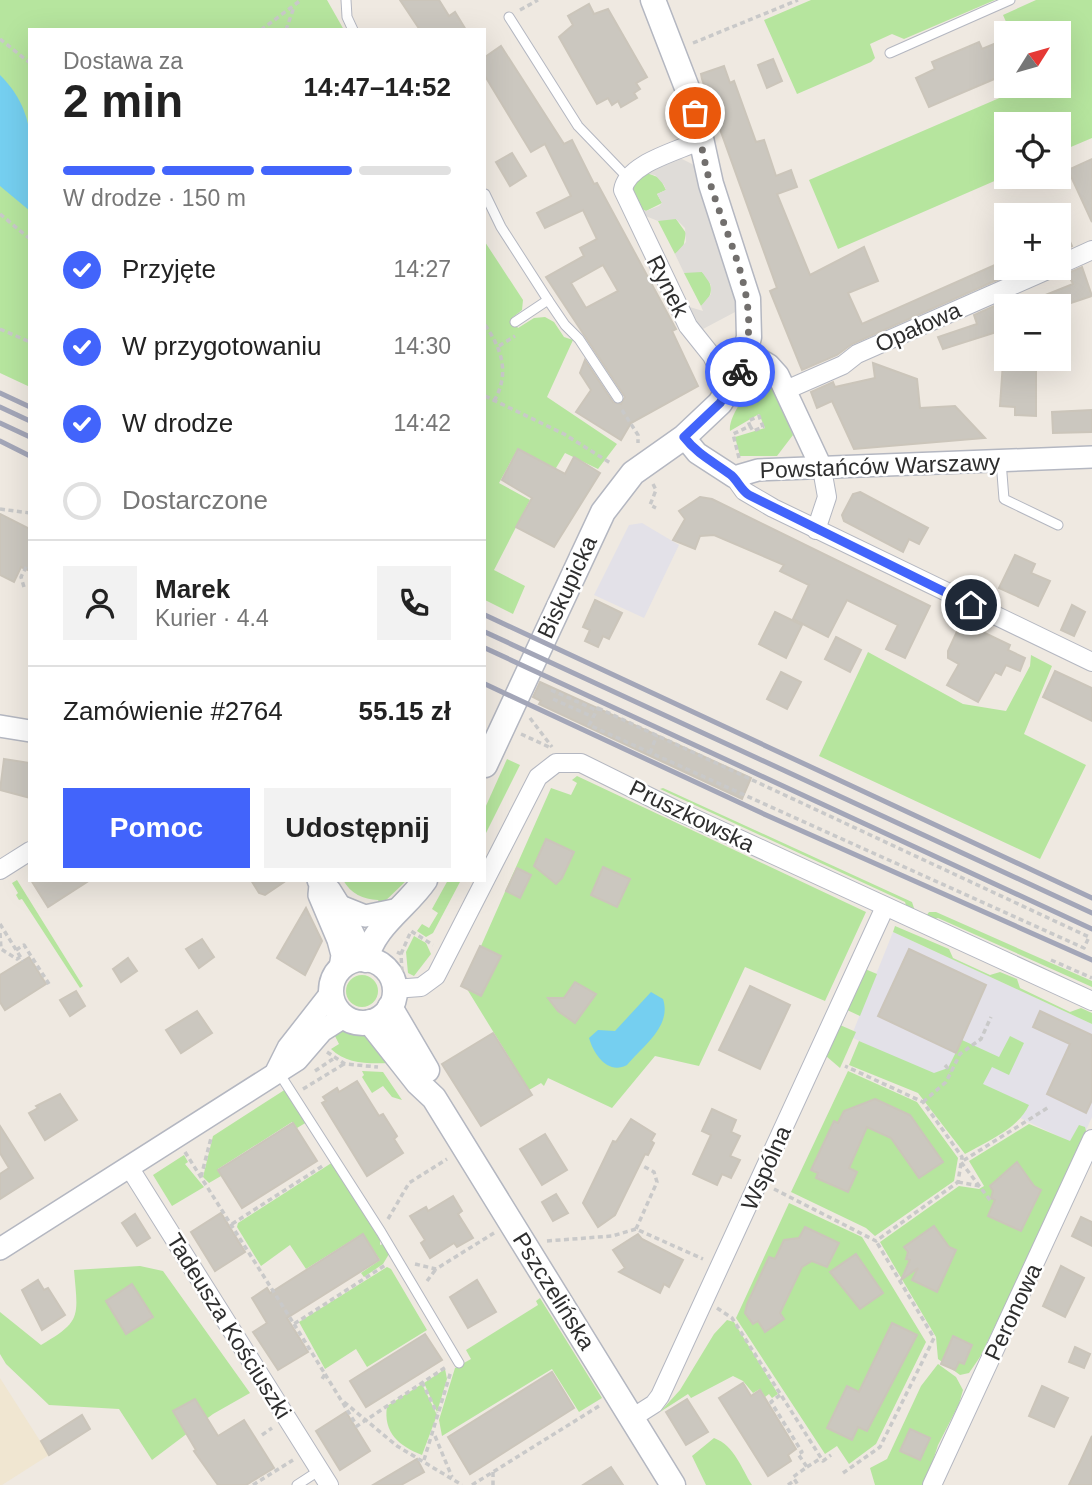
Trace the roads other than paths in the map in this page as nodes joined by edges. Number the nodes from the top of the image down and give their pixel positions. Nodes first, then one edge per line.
1 (346, 0) edge
2 (653, 0) edge
3 (1010, 0) edge
4 (509, 17) road end
5 (352, 28) edge
6 (890, 53) dead end
7 (701, 140) junction
8 (627, 177) junction
9 (486, 196) edge
10 (1092, 250) edge
11 (1071, 260) edge
12 (1025, 280) edge
13 (548, 300) junction
14 (515, 321) dead end
15 (746, 351) junction
16 (729, 390) junction
17 (786, 390) junction
18 (618, 398) road end
19 (684, 437) junction
20 (1092, 457) edge
21 (1001, 461) junction
22 (737, 468) junction
23 (822, 469) junction
24 (1058, 525) dead end
25 (816, 530) junction
26 (1092, 662) edge
27 (0, 726) edge
28 (28, 731) edge
29 (486, 763) edge
30 (28, 852) edge
31 (0, 870) edge
32 (486, 878) edge
33 (319, 882) edge
34 (320, 882) edge
35 (484, 882) edge
36 (412, 897) edge
37 (340, 906) junction
38 (885, 907) junction
39 (340, 968) junction
40 (392, 973) junction
41 (331, 993) junction
42 (1092, 1001) edge
43 (344, 1017) junction
44 (370, 1022) junction
45 (277, 1070) junction
46 (434, 1098) junction
47 (1092, 1139) edge
48 (129, 1167) junction
49 (0, 1248) edge
50 (459, 1363) dead end
51 (632, 1418) junction
52 (325, 1478) edge
53 (297, 1485) edge
54 (673, 1485) edge
55 (932, 1485) edge

1 - 5 lane
2 - 7 main road
3 - 6 lane
4 - 8 lane
7 - 8 street
7 - 15 main road
8 - 16 street, Rynek
9 - 13 lane
10 - 11 street
12 - 17 street, Opałowa
13 - 14 lane
13 - 18 lane
15 - 16 main road
15 - 17 street
16 - 19 main road
17 - 23 street
19 - 22 street, Powstańców Warszawy
19 - 29 main road, Biskupicka
20 - 21 street, Powstańców Warszawy
21 - 23 street, Powstańców Warszawy
21 - 24 lane
22 - 23 street, Powstańców Warszawy
22 - 25 street
23 - 25 street
25 - 26 street
27 - 28 street
30 - 31 street
32 - 38 street, Pruszkowska
33 - 39 street
34 - 37 street
35 - 40 street, Pruszkowska
36 - 37 street
36 - 40 main road
37 - 40 street
38 - 42 street, Pruszkowska
38 - 51 street, Wspólna
39 - 40 main road
39 - 41 main road
40 - 44 main road
40 - 46 main road, Pszczelińska
41 - 43 main road
41 - 45 street
43 - 44 main road
43 - 45 street
44 - 46 main road, Pszczelińska
45 - 48 street
45 - 50 lane
46 - 51 main road, Pszczelińska
47 - 55 street, Peronowa
48 - 49 street
48 - 52 street, Tadeusza Kościuszki
51 - 54 main road, Pszczelińska
52 - 53 lane

